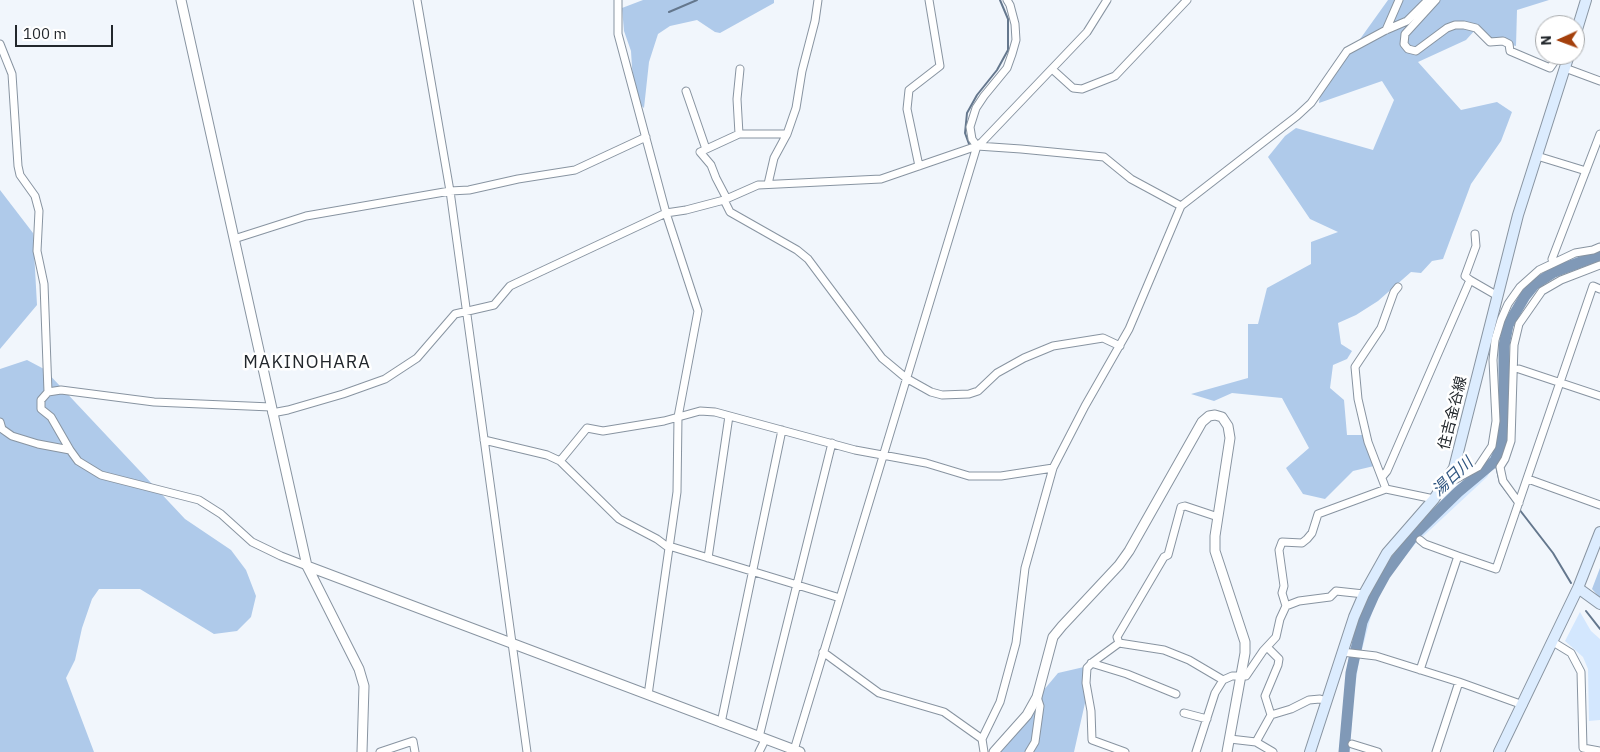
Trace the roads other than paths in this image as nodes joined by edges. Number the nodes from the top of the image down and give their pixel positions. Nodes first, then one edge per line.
1 (181, 0) edge
2 (417, 0) edge
3 (618, 0) edge
4 (818, 0) edge
5 (929, 0) edge
6 (1006, 0) edge
7 (1107, 0) edge
8 (1187, 0) edge
9 (1399, 0) edge
10 (1428, 0) edge
11 (1436, 0) edge
12 (1586, 0) edge
13 (1581, 15) edge
14 (1386, 30) junction
15 (0, 44) edge
16 (1535, 62) edge
17 (1566, 65) edge
18 (1565, 68) junction
19 (740, 69) dead end
20 (1052, 70) junction
21 (1600, 81) edge
22 (686, 91) dead end
23 (739, 134) junction
24 (787, 134) junction
25 (1600, 134) edge
26 (646, 137) junction
27 (976, 146) junction
28 (706, 149) junction
29 (1537, 156) junction
30 (919, 166) junction
31 (1586, 171) junction
32 (768, 184) junction
33 (450, 191) junction
34 (726, 200) junction
35 (1181, 206) junction
36 (666, 213) junction
37 (1475, 234) dead end
38 (234, 239) junction
39 (1600, 247) edge
40 (1552, 259) dead end
41 (1600, 265) edge
42 (1470, 280) junction
43 (1398, 287) dead end
44 (1600, 288) edge
45 (1496, 296) junction
46 (466, 313) junction
47 (1120, 346) junction
48 (1519, 369) dead end
49 (906, 378) junction
50 (1561, 383) junction
51 (48, 392) junction
52 (1600, 396) edge
53 (272, 410) junction
54 (729, 416) junction
55 (678, 417) junction
56 (0, 422) edge
57 (782, 430) junction
58 (484, 440) junction
59 (832, 444) junction
60 (70, 450) junction
61 (882, 454) junction
62 (560, 461) junction
63 (1053, 468) junction
64 (1382, 477) junction
65 (1528, 479) junction
66 (1447, 481) junction
67 (1386, 488) junction
68 (1434, 499) junction
69 (1600, 505) edge
70 (1518, 506) junction
71 (1218, 517) junction
72 (1600, 532) edge
73 (1420, 540) dead end
74 (669, 547) junction
75 (1458, 556) junction
76 (708, 558) junction
77 (307, 566) junction
78 (752, 571) junction
79 (796, 585) junction
80 (1578, 588) junction
81 (1364, 594) junction
82 (840, 598) junction
83 (1600, 604) edge
84 (1286, 606) junction
85 (1553, 642) junction
86 (1119, 643) junction
87 (512, 644) junction
88 (1267, 647) junction
89 (823, 652) junction
90 (1346, 653) junction
91 (1091, 663) junction
92 (1420, 670) junction
93 (1241, 677) junction
94 (1223, 680) junction
95 (1459, 682) junction
96 (1176, 694) dead end
97 (648, 695) junction
98 (1037, 697) junction
99 (1327, 701) junction
100 (1522, 705) junction
101 (1184, 713) dead end
102 (1271, 715) junction
103 (1207, 719) junction
104 (720, 723) junction
105 (762, 738) junction
106 (982, 739) junction
107 (1230, 739) junction
108 (1256, 742) junction
109 (1352, 744) dead end
110 (1582, 750) edge
111 (797, 751) edge
112 (1600, 751) edge
113 (362, 752) edge
114 (380, 752) edge
115 (415, 752) edge
116 (527, 752) edge
117 (759, 752) edge
118 (984, 752) edge
119 (994, 752) edge
120 (1029, 752) edge
121 (1126, 752) edge
122 (1196, 752) edge
123 (1227, 752) edge
124 (1273, 752) edge
125 (1310, 752) edge
126 (1378, 752) edge
127 (1436, 752) edge
128 (1500, 752) edge

1 - 38 street
2 - 33 street
3 - 26 street
4 - 24 street
5 - 30 street
6 - 27 street
7 - 20 street
8 - 20 street
9 - 14 street
10 - 14 street
11 - 16 street
12 - 13 main road
14 - 35 street
15 - 51 street
17 - 18 main road, 住吉金谷線
18 - 21 street
18 - 29 main road, 住吉金谷線
19 - 23 street
20 - 27 street
22 - 28 street
23 - 24 street
23 - 28 street
24 - 32 street
25 - 31 street
26 - 33 street
26 - 36 street
27 - 30 street
27 - 35 street
27 - 49 street
28 - 34 street
29 - 31 street
29 - 45 main road, 住吉金谷線
30 - 32 street
31 - 40 street
32 - 34 street
33 - 38 street
33 - 46 street
34 - 36 street
34 - 49 street
35 - 47 street
36 - 46 street
36 - 55 street
37 - 42 street
38 - 53 street
39 - 66 street
41 - 70 street
42 - 45 street
42 - 64 street
43 - 64 street
44 - 50 street
45 - 66 main road, 住吉金谷線
46 - 53 street
46 - 58 street
47 - 49 street
47 - 63 street
48 - 50 street
49 - 61 street
50 - 52 street
50 - 65 street
51 - 53 street
51 - 60 street
53 - 77 street
54 - 55 street
54 - 57 street
54 - 76 street
55 - 62 street
55 - 74 street
56 - 60 street
57 - 59 street
57 - 78 street
58 - 62 street
58 - 87 street
59 - 61 street
59 - 79 street
60 - 77 street
61 - 63 street
61 - 82 street
62 - 74 street
63 - 106 street
64 - 67 street
65 - 69 street
65 - 70 street
66 - 68 main road, 住吉金谷線
67 - 68 street
67 - 84 street
68 - 81 main road, 住吉金谷線
70 - 75 street
71 - 86 street
71 - 93 street
71 - 98 street
72 - 80 main road
73 - 75 street
74 - 76 street
74 - 97 street
75 - 92 street
76 - 78 street
77 - 87 street
77 - 113 street
78 - 79 street
78 - 104 street
79 - 82 street
79 - 105 street
80 - 83 main road
80 - 85 main road
81 - 84 street
81 - 90 main road, 住吉金谷線
82 - 89 street
84 - 88 street
85 - 100 main road
85 - 110 street
86 - 91 street
86 - 94 street
87 - 97 street
87 - 116 street
88 - 93 street
88 - 102 street
89 - 106 street
89 - 111 street
90 - 92 street
90 - 99 main road, 住吉金谷線
91 - 96 street
91 - 121 street
92 - 95 street
93 - 94 street
93 - 107 street
94 - 103 street
95 - 100 street
95 - 127 street
97 - 104 street
98 - 119 street
98 - 120 street
99 - 102 street
99 - 125 main road, 住吉金谷線
100 - 128 main road
101 - 103 street
102 - 108 street
103 - 122 street
104 - 105 street
105 - 111 street
105 - 117 street
106 - 118 street
107 - 108 street
107 - 123 street
108 - 124 street
109 - 126 street
110 - 112 street
114 - 115 street

